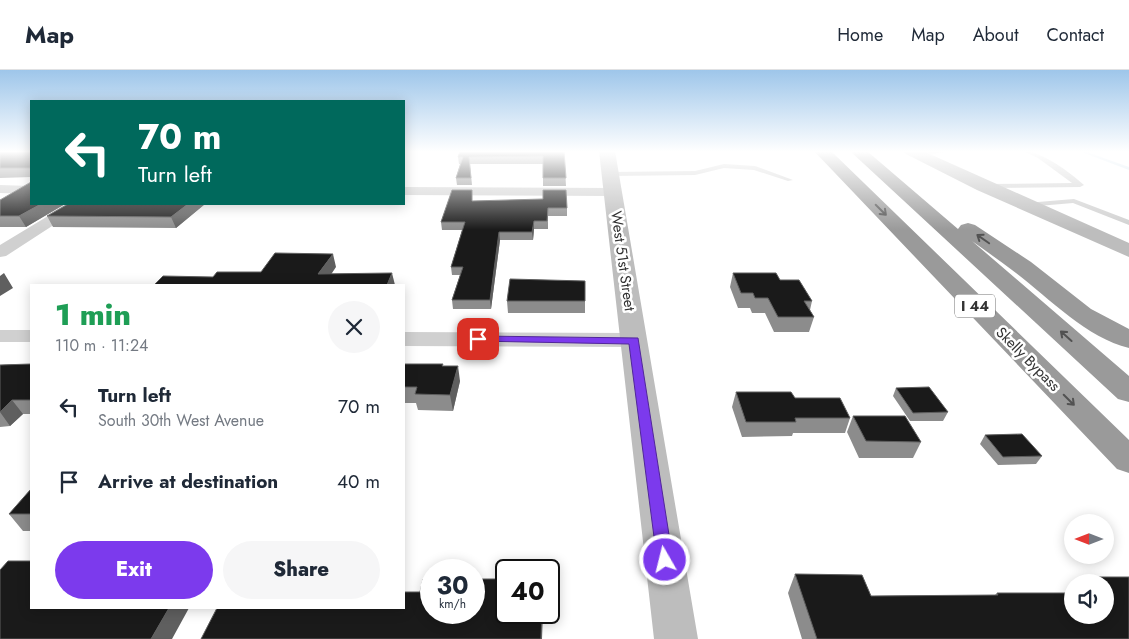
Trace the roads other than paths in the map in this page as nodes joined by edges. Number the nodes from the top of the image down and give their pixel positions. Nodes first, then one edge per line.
1 (611, 178) edge
2 (657, 178) edge
3 (783, 178) edge
4 (848, 178) edge
5 (888, 178) edge
6 (896, 178) edge
7 (966, 178) edge
8 (1069, 178) edge
9 (790, 180) dead end
10 (612, 183) junction
11 (983, 186) junction
12 (0, 189) edge
13 (30, 190) edge
14 (405, 191) edge
15 (76, 205) edge
16 (1025, 205) junction
17 (1129, 222) edge
18 (1129, 251) edge
19 (0, 252) edge
20 (0, 336) edge
21 (30, 336) edge
22 (405, 339) edge
23 (634, 340) junction
24 (1129, 340) edge
25 (1129, 392) edge
26 (1129, 460) edge
27 (676, 639) edge

1 - 10 street, West 51st Street
2 - 10 lane
3 - 9 lane
4 -> 26 highway, Skelly Bypass / I 44
25 -> 5 highway, I 44
24 -> 6 highway
7 - 11 street
8 - 11 lane
10 - 14 street
10 - 23 street, West 51st Street
11 - 16 street
12 - 13 street
15 - 19 street
16 - 17 lane
16 - 18 street
20 - 21 street
22 - 23 street
23 - 27 street, West 51st Street

